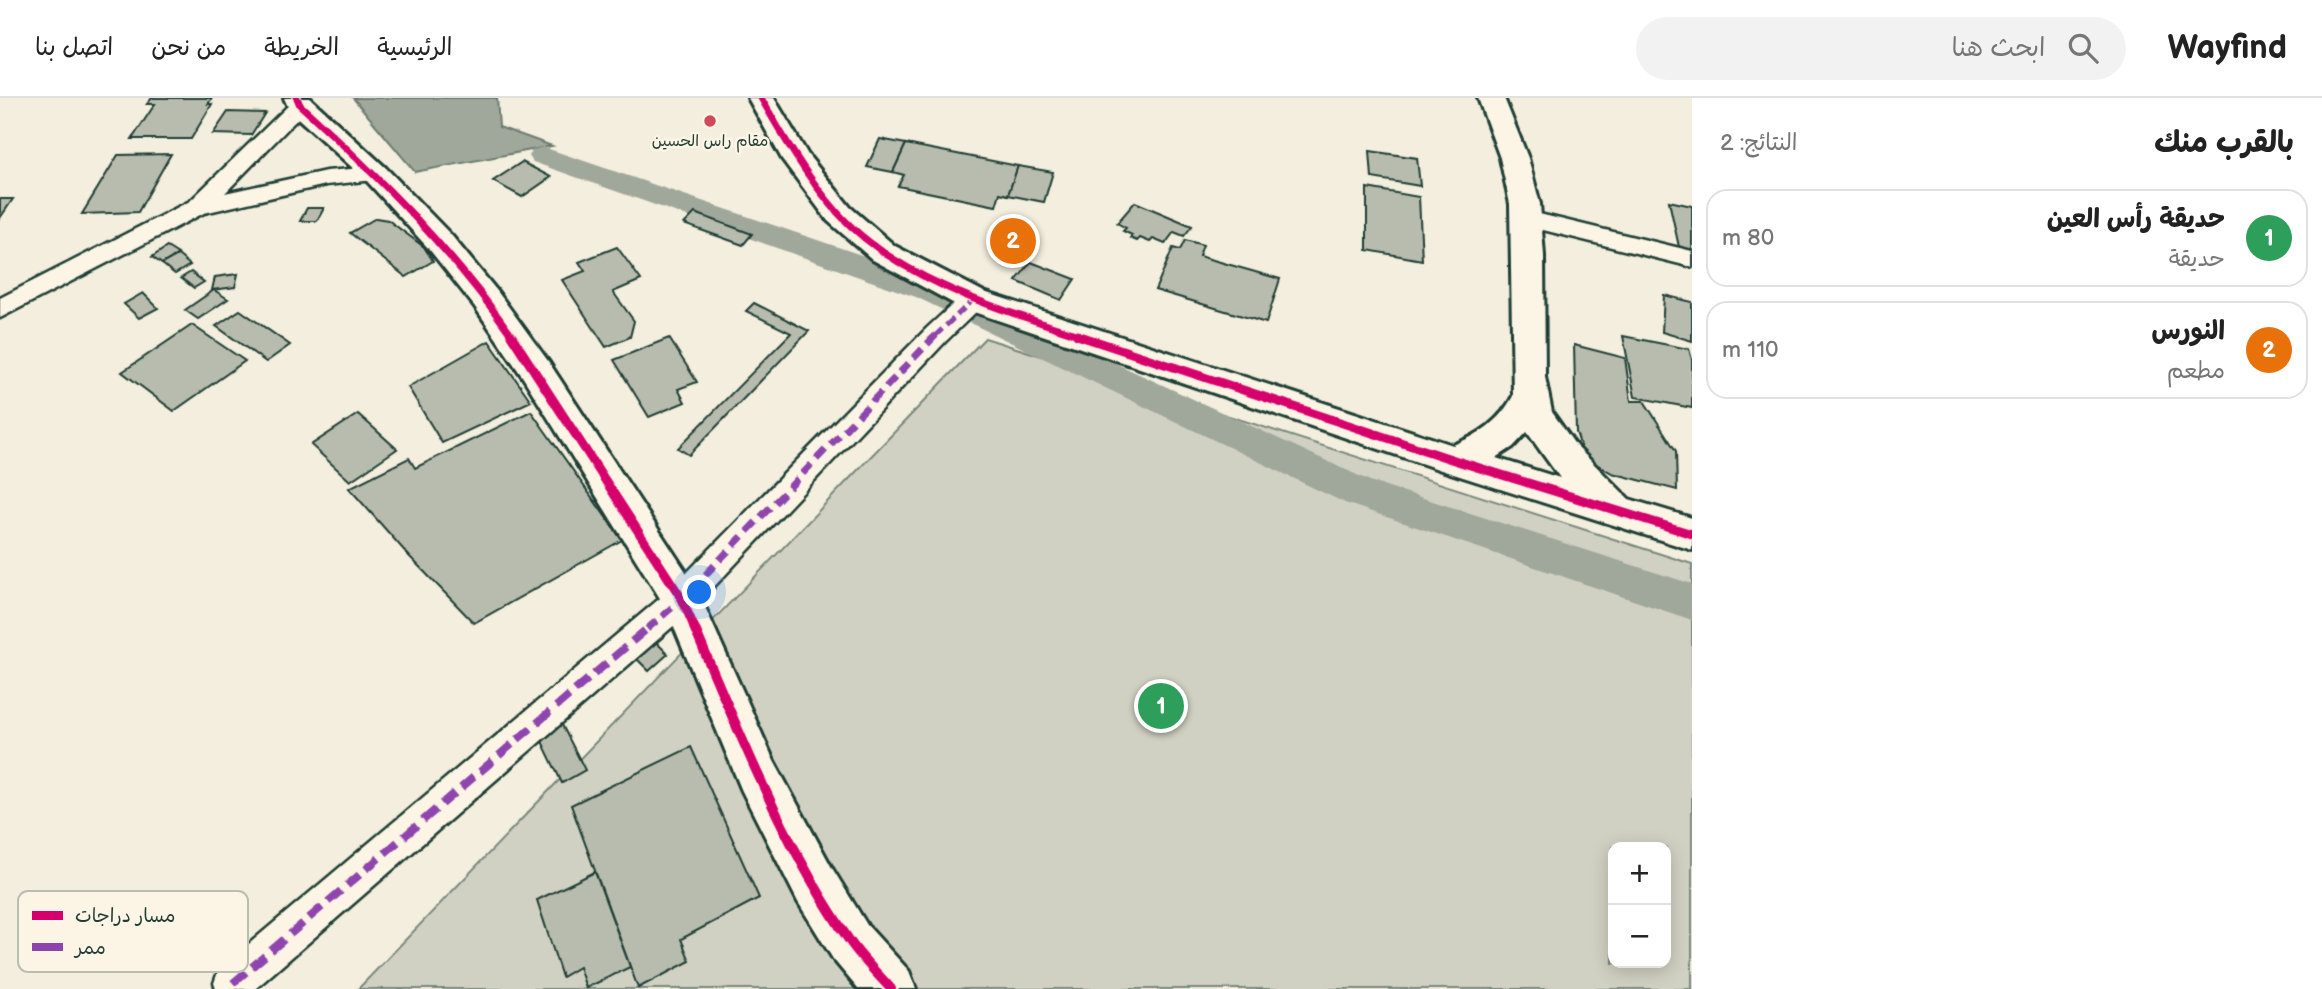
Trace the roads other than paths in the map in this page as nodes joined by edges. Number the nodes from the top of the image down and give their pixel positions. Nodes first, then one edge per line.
1 (761, 98) edge
2 (1491, 98) edge
3 (299, 102) edge
4 (376, 174) junction
5 (197, 207) junction
6 (1527, 219) junction
7 (1692, 259) edge
8 (973, 300) junction
9 (0, 309) edge
10 (1530, 396) junction
11 (1454, 460) junction
12 (1624, 512) junction
13 (1692, 534) edge
14 (682, 598) junction
15 (248, 970) edge
16 (246, 972) edge
17 (233, 983) dead end
18 (891, 989) edge

1 - 8 street
2 - 6 street
3 - 4 street
3 - 5 street
4 - 5 street
4 - 14 street
5 - 9 street
6 - 7 street
6 - 10 street
8 - 11 street
8 - 14 street
10 - 11 street
10 - 12 street
11 - 12 street
12 - 13 street
14 - 15 street
14 - 18 street
16 - 17 street

